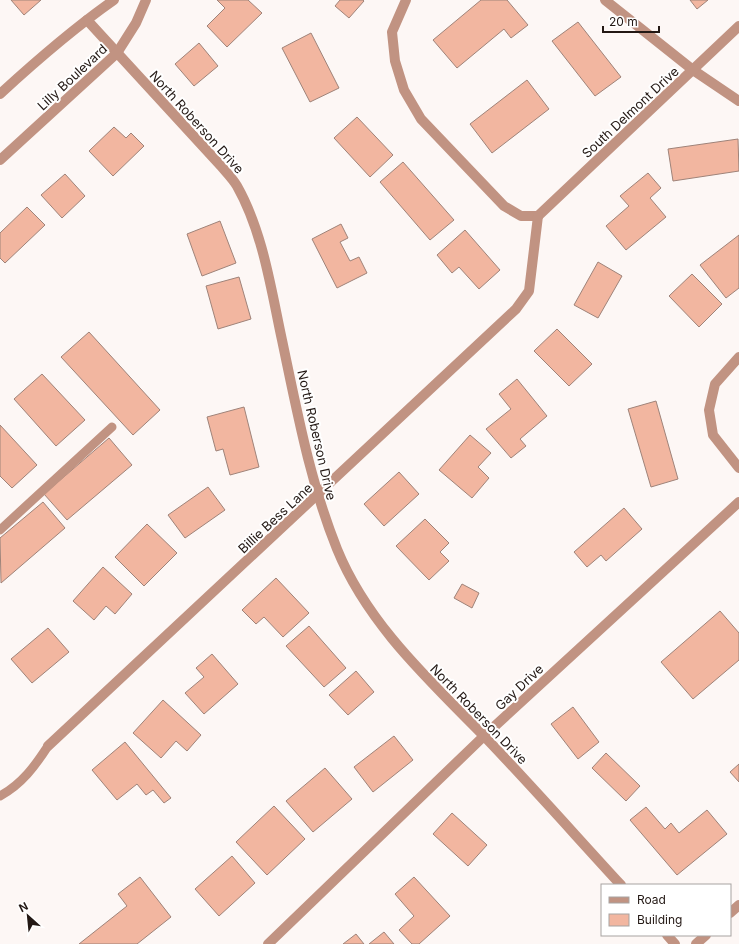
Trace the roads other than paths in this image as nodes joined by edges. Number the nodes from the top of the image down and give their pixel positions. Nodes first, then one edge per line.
1 (114, 0) edge
2 (146, 0) edge
3 (406, 0) edge
4 (605, 0) edge
5 (87, 20) junction
6 (739, 26) edge
7 (117, 53) junction
8 (693, 70) junction
9 (0, 94) edge
10 (739, 102) edge
11 (0, 160) edge
12 (538, 216) junction
13 (739, 357) edge
14 (112, 427) dead end
15 (739, 468) edge
16 (317, 496) junction
17 (739, 502) edge
18 (0, 530) edge
19 (484, 736) junction
20 (48, 746) joint
21 (0, 796) edge
22 (620, 884) edge
23 (739, 905) edge
24 (731, 912) edge
25 (668, 936) edge
26 (705, 936) edge
27 (268, 944) edge
28 (675, 944) edge
29 (696, 944) edge

1 - 5 street
2 - 7 street, Lilly Boulevard
3 - 12 street
4 - 8 street
5 - 7 street, North Roberson Drive
5 - 9 street
6 - 8 street, South Delmont Drive
7 - 11 street, Lilly Boulevard
7 - 16 street, North Roberson Drive
8 - 10 street
8 - 12 street, South Delmont Drive
12 - 16 street, Billie Bess Lane
13 - 15 street
14 - 18 lane
16 - 19 street, North Roberson Drive
16 - 20 street, Billie Bess Lane
17 - 19 street, Gay Drive
19 - 22 street, North Roberson Drive
19 - 27 street, Gay Drive
20 - 21 lane
23 - 24 street
25 - 28 street
26 - 29 street

